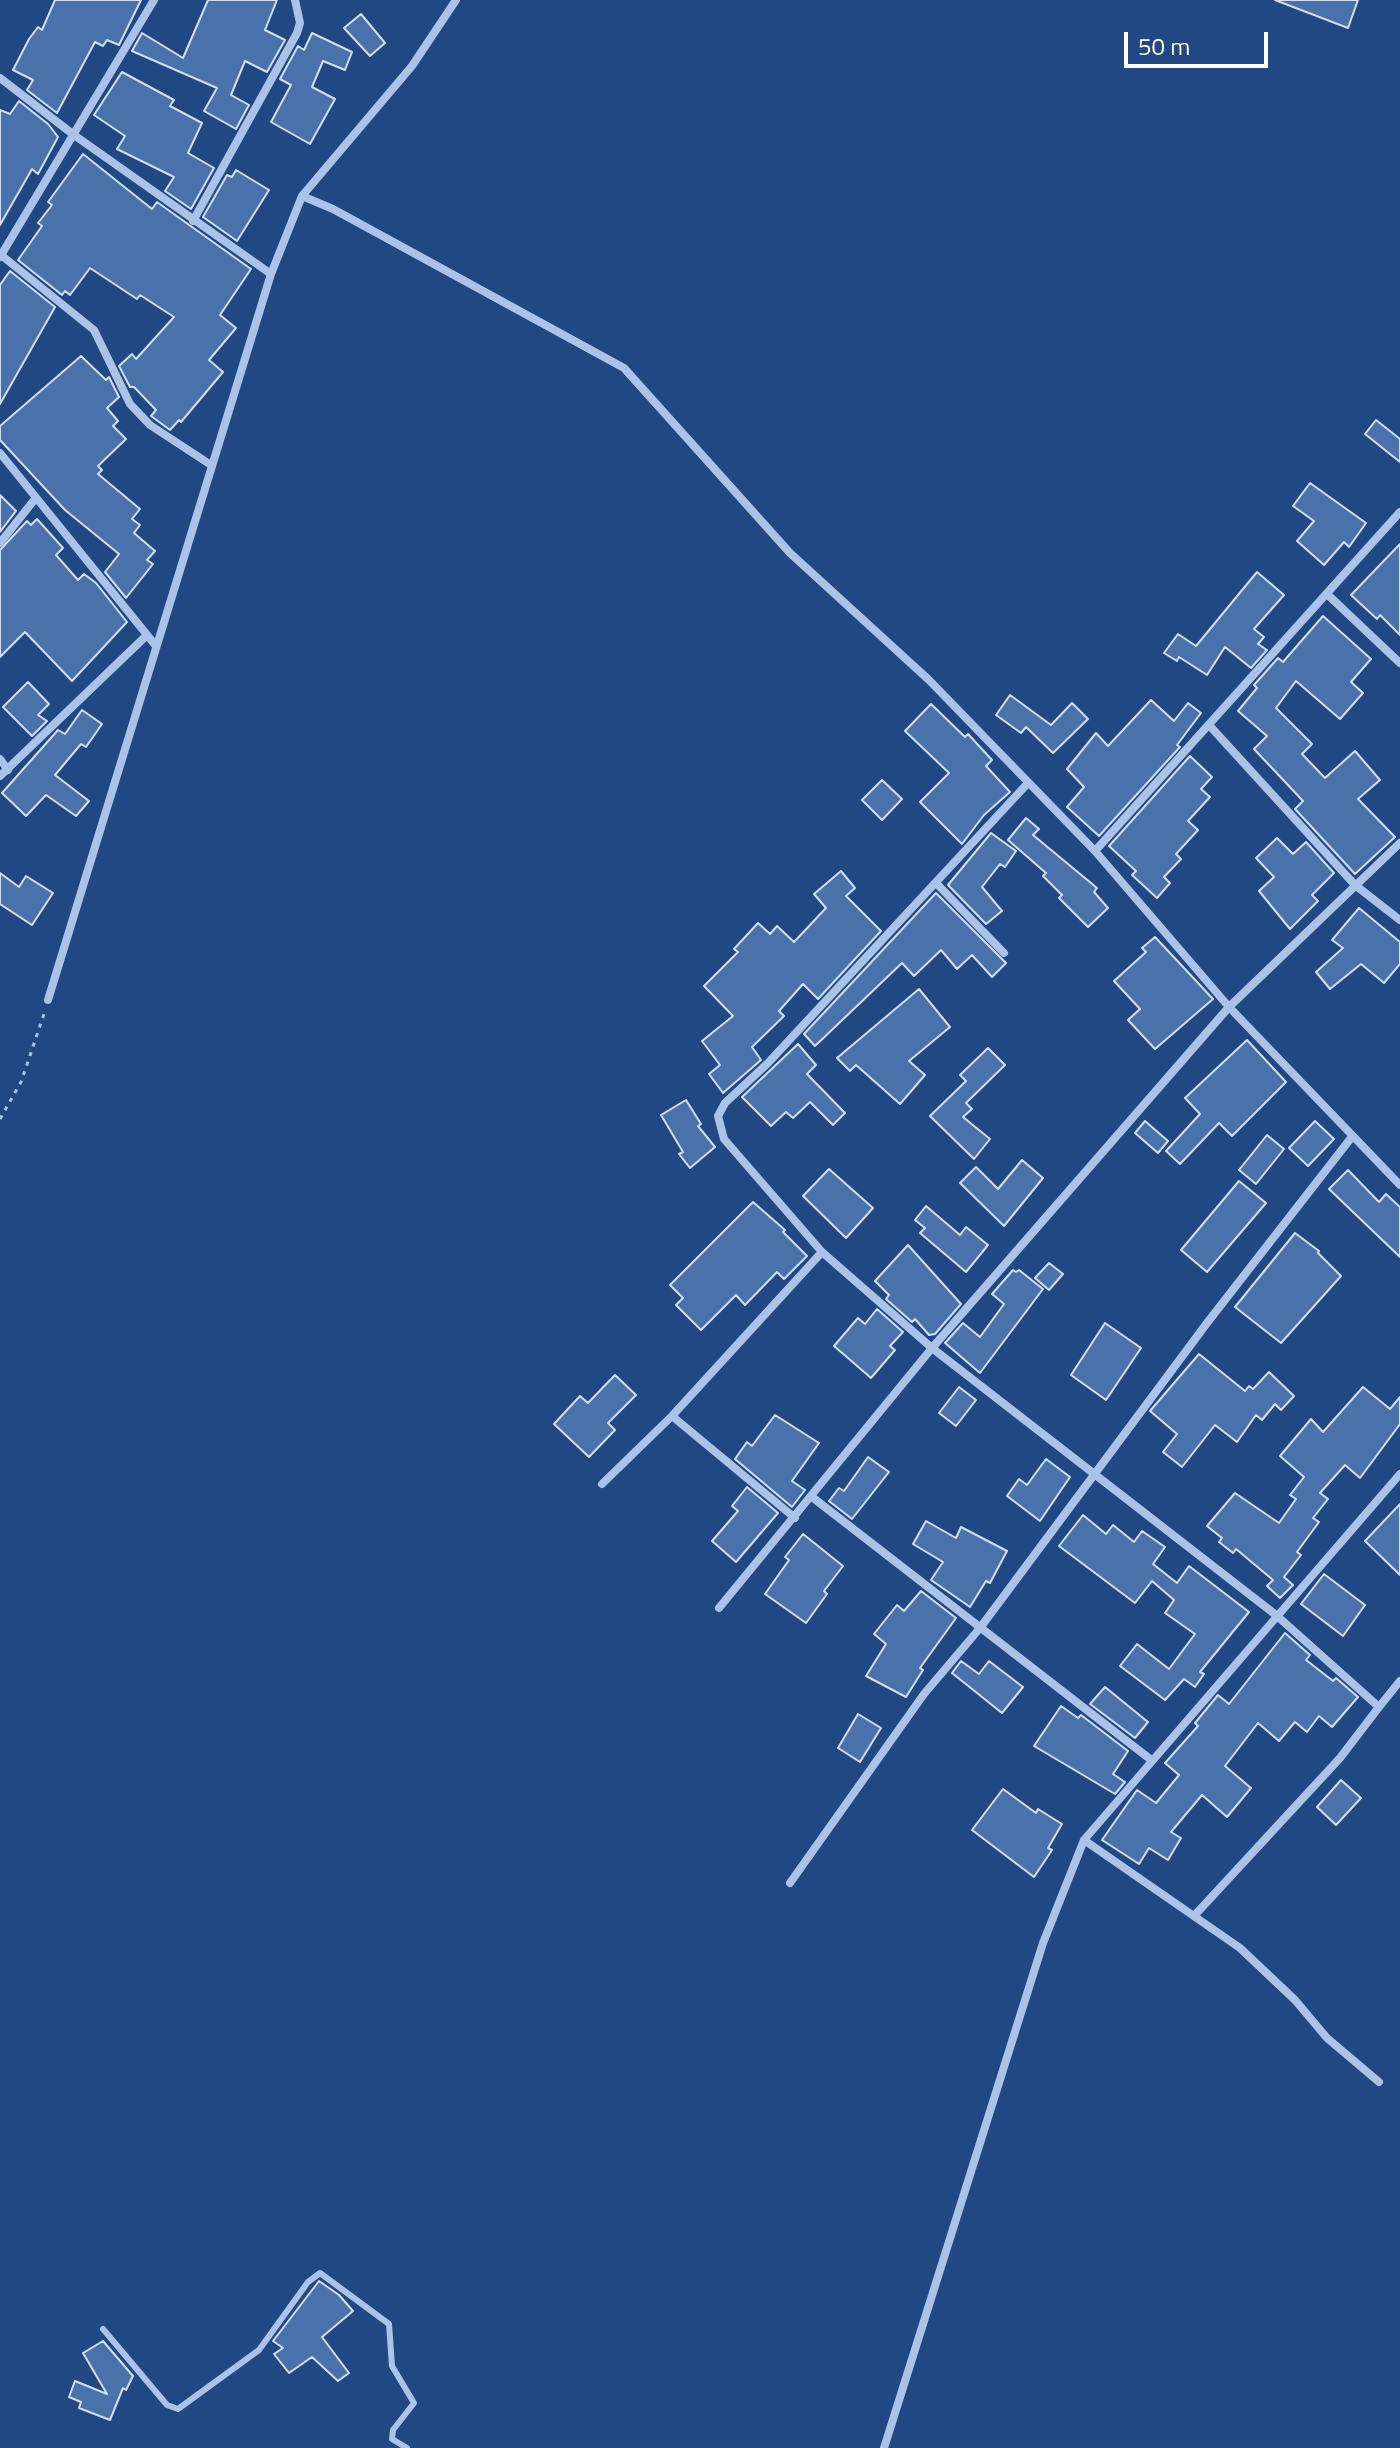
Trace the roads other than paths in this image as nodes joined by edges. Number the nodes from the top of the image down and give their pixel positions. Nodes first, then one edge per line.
1 (154, 0) edge
2 (295, 0) edge
3 (456, 0) edge
4 (0, 78) edge
5 (74, 135) junction
6 (306, 198) junction
7 (193, 221) junction
8 (1, 256) edge
9 (271, 274) junction
10 (0, 453) edge
11 (211, 465) junction
12 (35, 499) junction
13 (1400, 512) edge
14 (0, 543) edge
15 (1327, 594) junction
16 (146, 636) junction
17 (156, 646) junction
18 (1400, 663) edge
19 (1209, 725) junction
20 (0, 759) edge
21 (4, 773) edge
22 (1028, 783) junction
23 (1400, 843) edge
24 (1095, 851) junction
25 (936, 883) junction
26 (1355, 885) junction
27 (1400, 920) edge
28 (1004, 953) dead end
29 (48, 1000) road end
30 (1229, 1007) junction
31 (1351, 1138) junction
32 (1400, 1185) edge
33 (822, 1252) junction
34 (932, 1348) junction
35 (672, 1416) junction
36 (1400, 1474) edge
37 (1093, 1475) junction
38 (602, 1484) dead end
39 (812, 1497) junction
40 (795, 1518) junction
41 (719, 1608) dead end
42 (1276, 1615) junction
43 (980, 1628) junction
44 (1400, 1681) edge
45 (1379, 1707) junction
46 (1150, 1759) junction
47 (1084, 1840) junction
48 (790, 1883) dead end
49 (1194, 1916) junction
50 (1379, 2082) dead end
51 (103, 2329) dead end
52 (407, 2448) edge
53 (884, 2448) edge

1 - 5 street
2 - 7 street
3 - 6 street
4 - 5 street
5 - 7 street
5 - 8 street
6 - 9 street
6 - 22 street
7 - 9 street
8 - 11 street
9 - 11 street
10 - 12 street
11 - 17 street
12 - 14 street
12 - 16 street
13 - 15 street
15 - 18 street
15 - 19 street
16 - 17 street
16 - 21 street
17 - 29 street
19 - 24 street
19 - 26 street
20 - 21 street
22 - 24 street
22 - 25 street
23 - 26 street
24 - 30 street
25 - 28 street
25 - 33 street
26 - 27 street
26 - 30 street
30 - 31 street
30 - 34 street
31 - 32 street
31 - 37 street
33 - 34 street
33 - 35 street
34 - 37 street
34 - 39 street
35 - 38 street
35 - 40 street
36 - 42 street
37 - 42 street
37 - 43 street
39 - 40 street
39 - 43 street
40 - 41 street
42 - 45 street
42 - 46 street
43 - 46 street
43 - 48 street
44 - 45 street
45 - 49 street
46 - 47 street
47 - 49 street
47 - 53 street
49 - 50 street
51 - 52 lane

